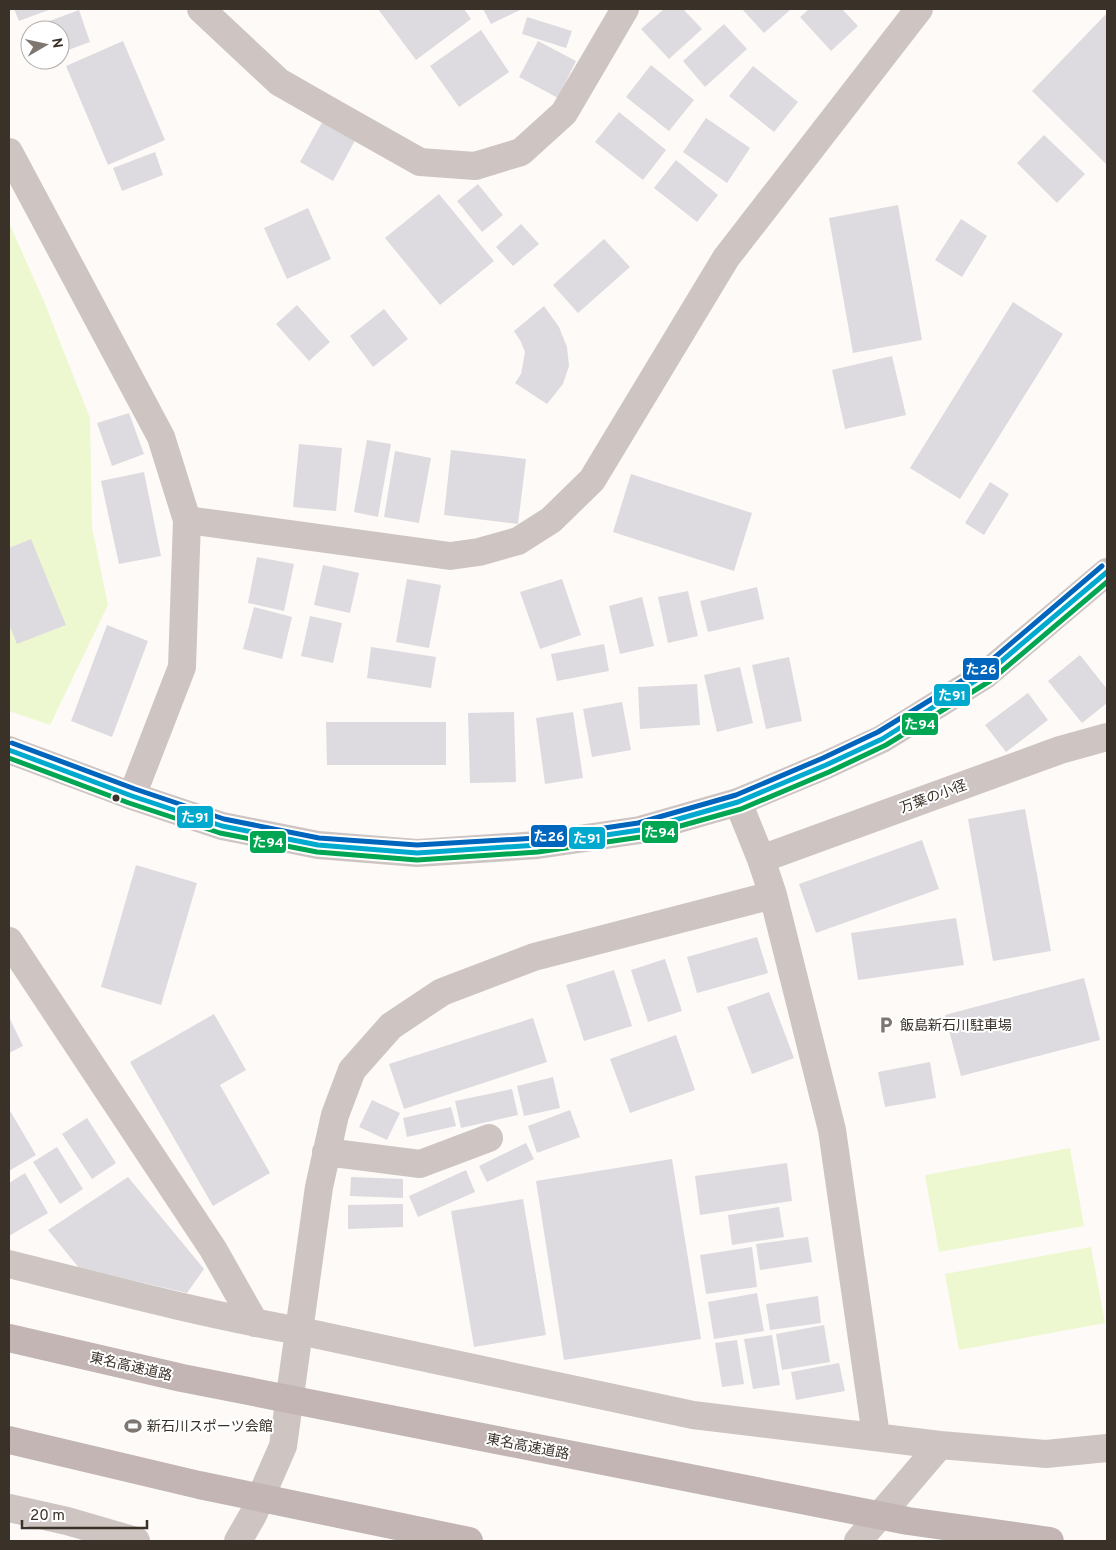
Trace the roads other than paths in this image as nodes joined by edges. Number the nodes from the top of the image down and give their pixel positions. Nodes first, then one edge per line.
1 (201, 9) edge
2 (625, 9) edge
3 (919, 9) edge
4 (9, 152) edge
5 (187, 520) junction
6 (1107, 572) edge
7 (1107, 737) edge
8 (9, 750) edge
9 (132, 796) junction
10 (738, 802) junction
11 (761, 859) junction
12 (773, 895) junction
13 (9, 941) edge
14 (488, 1138) dead end
15 (326, 1152) junction
16 (9, 1264) edge
17 (255, 1323) junction
18 (300, 1331) junction
19 (9, 1338) edge
20 (876, 1436) junction
21 (9, 1440) edge
22 (940, 1445) junction
23 (1107, 1448) edge
24 (9, 1508) edge
25 (136, 1541) edge
26 (238, 1541) edge
27 (469, 1541) edge
28 (858, 1541) edge
29 (1050, 1541) edge

1 - 2 street
3 - 5 street
4 - 5 street
5 - 9 street
6 - 10 street
7 - 11 street, 万葉の小径
8 - 9 street
9 - 10 street
10 - 11 street
11 - 12 street
12 - 15 street
12 - 20 street
13 - 17 street
14 - 15 street
15 - 18 street
16 - 17 street
17 - 18 street
18 - 20 street
18 - 26 street
19 - 29 highway, 東名高速道路, bridge
20 - 22 street
21 - 27 highway, bridge
22 - 23 street
22 - 28 street
24 - 25 street

